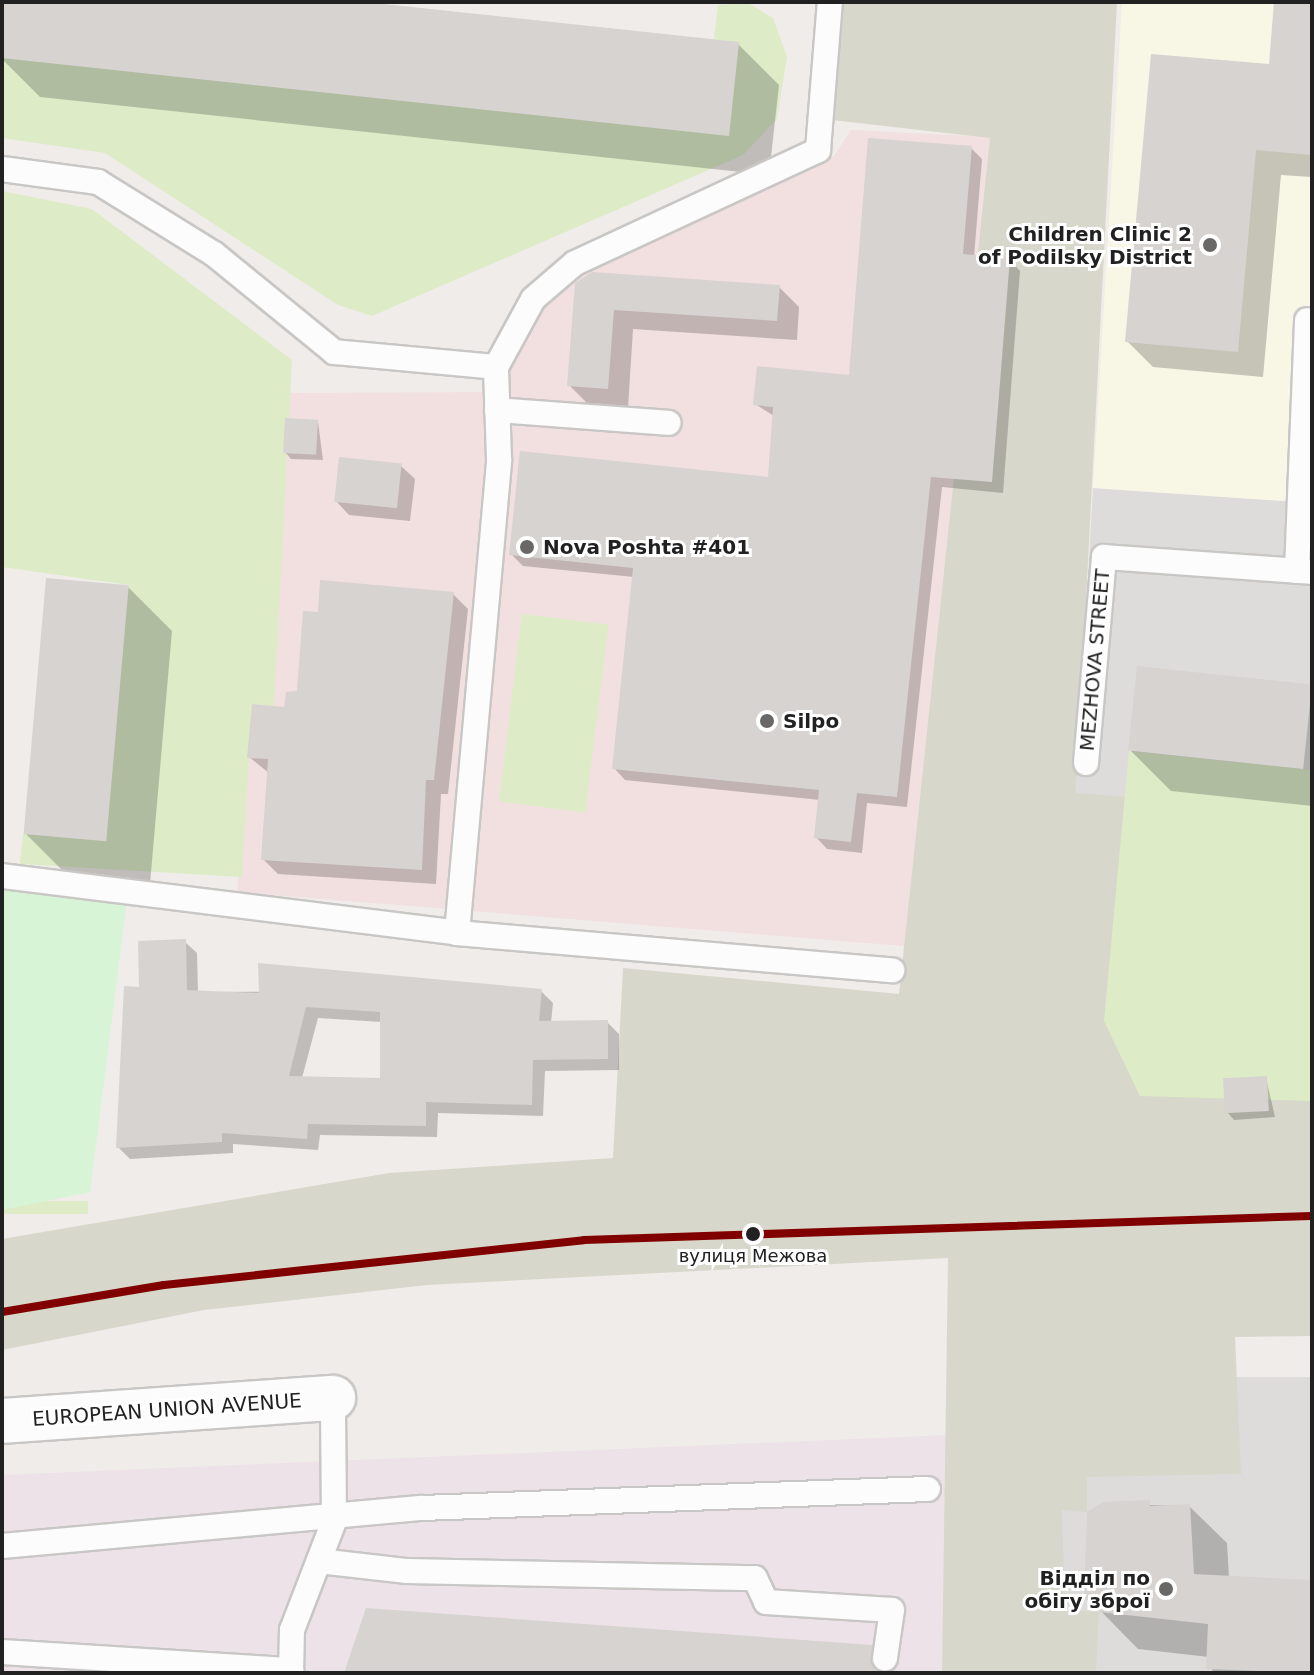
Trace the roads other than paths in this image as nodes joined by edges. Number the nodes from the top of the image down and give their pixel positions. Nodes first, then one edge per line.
1 (830, 2) edge
2 (2, 169) edge
3 (1307, 320) dead end
4 (496, 367) junction
5 (497, 410) junction
6 (669, 423) dead end
7 (1305, 571) edge
8 (1086, 763) dead end
9 (2, 876) edge
10 (457, 933) junction
11 (892, 970) dead end
12 (333, 1398) joint
13 (2, 1421) edge
14 (928, 1489) dead end
15 (334, 1521) junction
16 (2, 1546) edge
17 (319, 1561) junction
18 (2, 1652) edge
19 (885, 1658) dead end
20 (291, 1672) edge

1 - 4 lane
2 - 4 lane
3 - 7 lane
4 - 5 lane
5 - 6 lane
5 - 10 lane
7 - 8 lane, MEZHOVA STREET
9 - 10 lane
10 - 11 lane
12 - 13 street, EUROPEAN UNION AVENUE
12 - 15 lane
14 - 15 lane
15 - 16 lane
15 - 17 lane
17 - 19 lane
17 - 20 lane
18 - 20 lane

